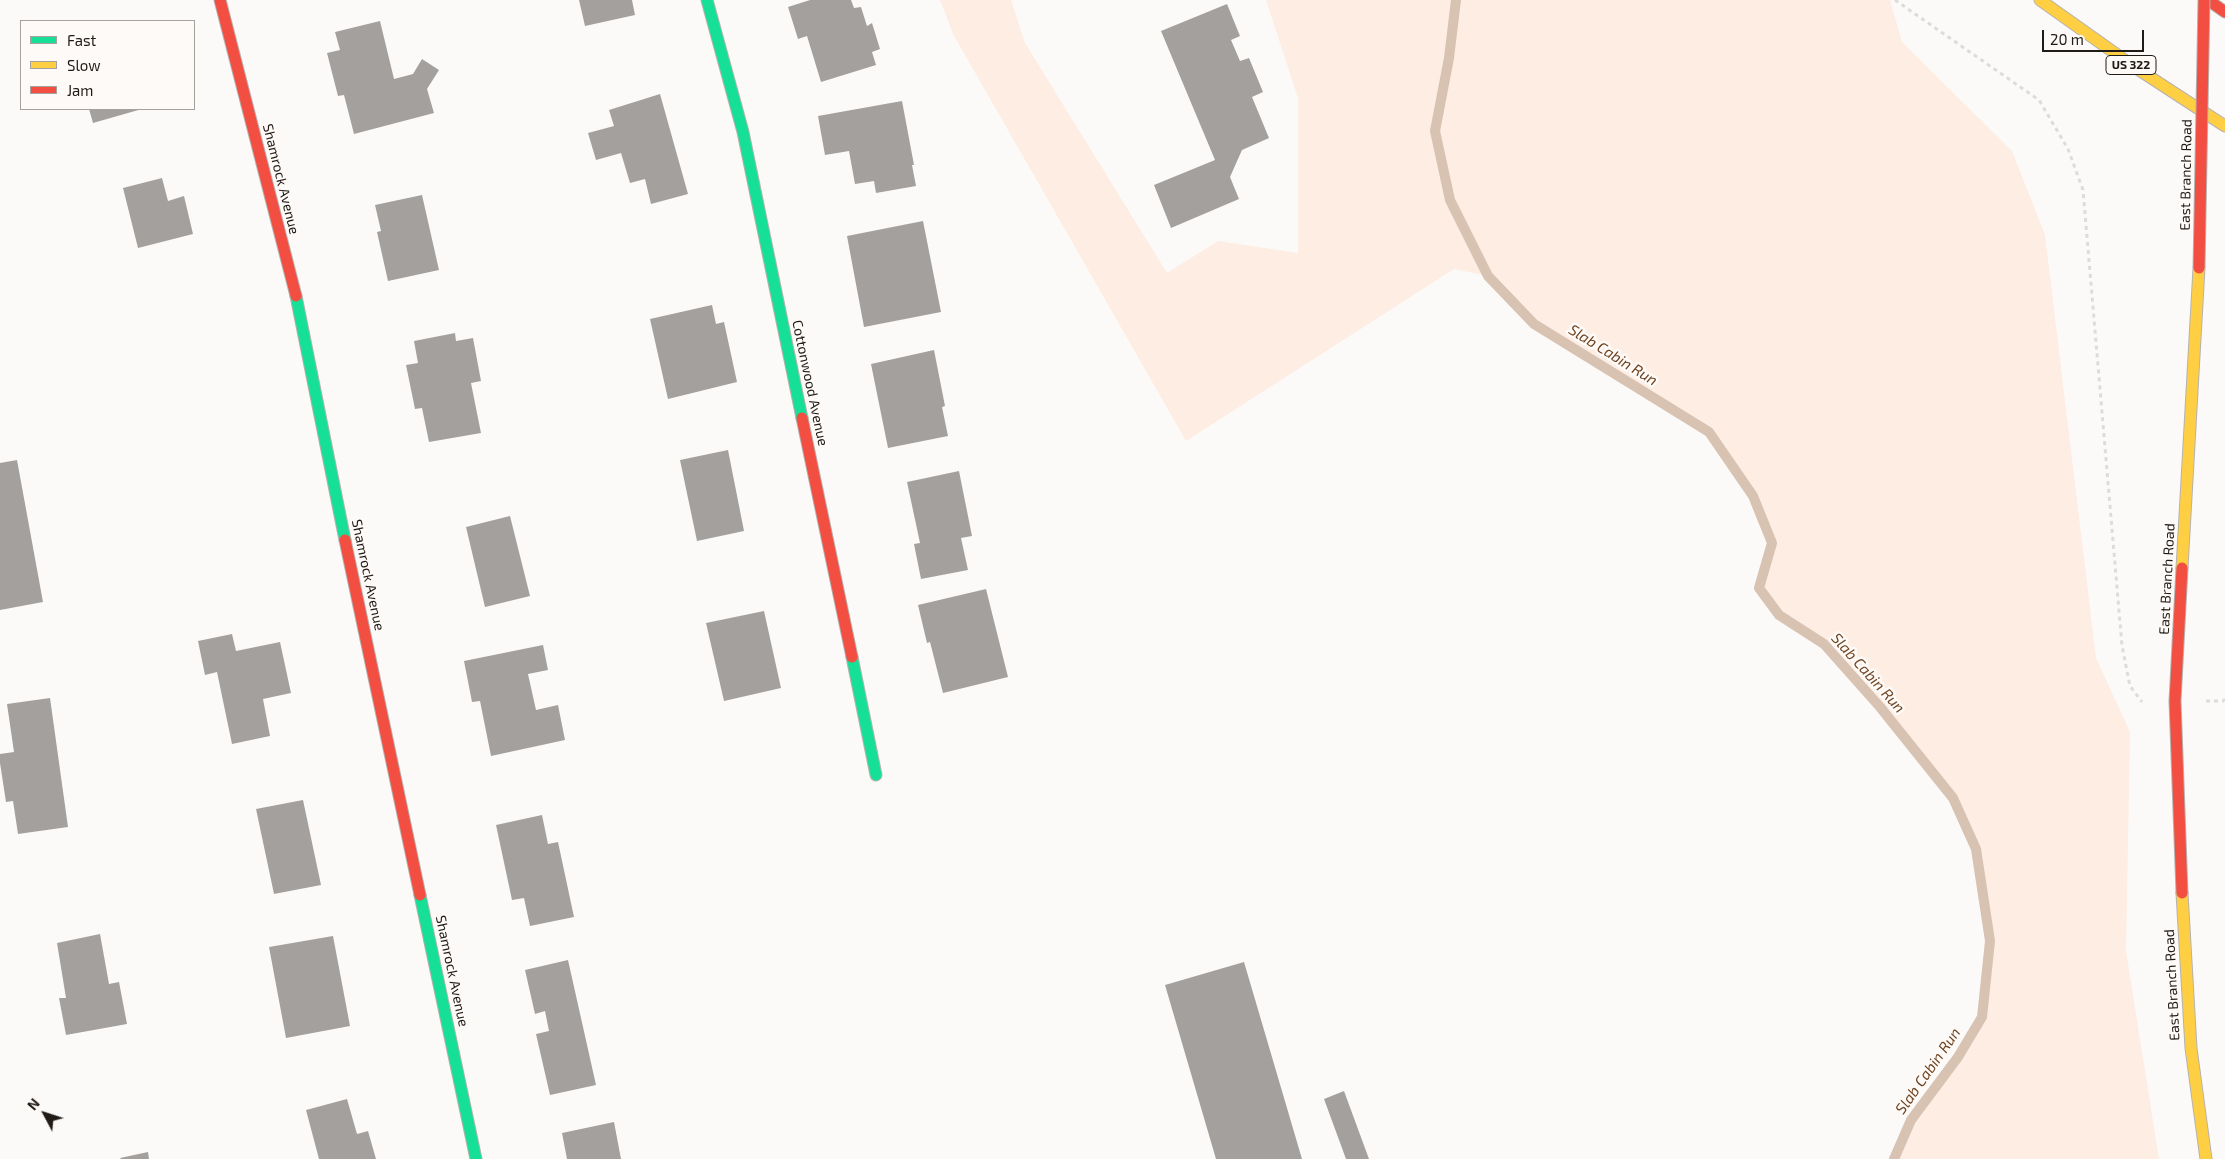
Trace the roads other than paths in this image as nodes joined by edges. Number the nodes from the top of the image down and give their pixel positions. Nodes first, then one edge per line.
1 (220, 0) edge
2 (707, 0) edge
3 (2040, 0) edge
4 (2204, 0) edge
5 (2208, 0) edge
6 (2225, 12) edge
7 (2225, 126) edge
8 (876, 775) dead end
9 (476, 1159) edge
10 (2206, 1159) edge

1 - 9 main road, Shamrock Avenue
2 - 8 main road, Cottonwood Avenue
3 - 7 main road, US 322
4 - 10 main road, East Branch Road, bridge
5 - 6 main road

